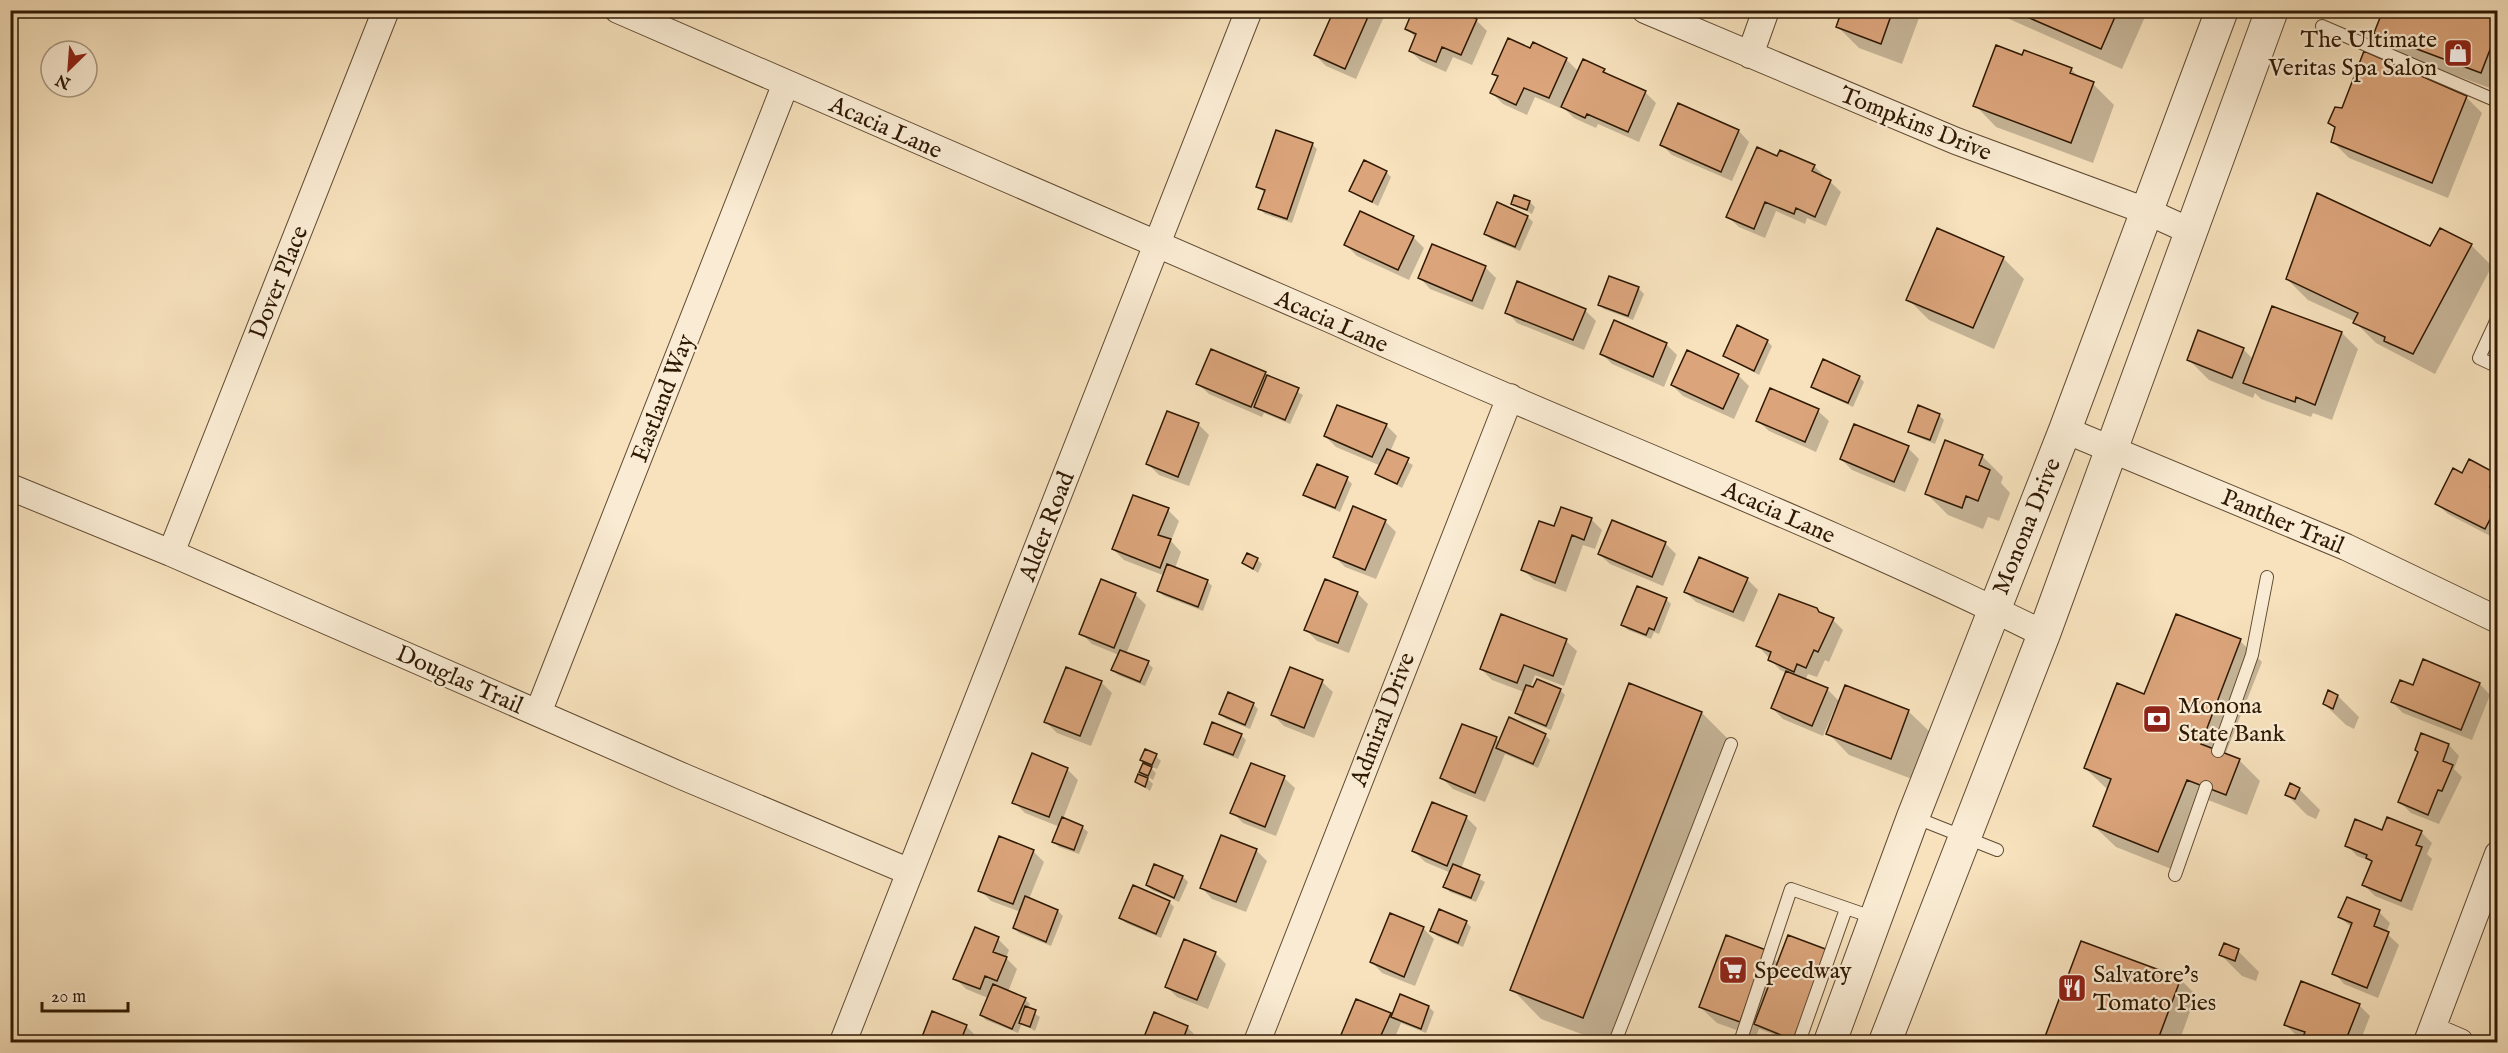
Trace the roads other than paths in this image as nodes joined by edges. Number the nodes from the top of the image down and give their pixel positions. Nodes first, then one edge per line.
1 (386, 10) edge
2 (618, 10) edge
3 (1249, 10) edge
4 (1645, 10) edge
5 (1766, 10) edge
6 (2222, 10) edge
7 (2272, 10) edge
8 (2322, 26) dead end
9 (1750, 55) junction
10 (786, 83) junction
11 (2498, 99) edge
12 (2146, 212) junction
13 (2190, 231) junction
14 (1156, 245) junction
15 (2498, 317) edge
16 (2498, 367) edge
17 (1510, 397) junction
18 (2065, 430) junction
19 (2112, 448) junction
20 (10, 486) edge
21 (171, 553) junction
22 (2267, 577) dead end
23 (1993, 609) junction
24 (2498, 620) edge
25 (2044, 634) junction
26 (538, 713) junction
27 (1731, 744) dead end
28 (2218, 751) dead end
29 (2206, 787) dead end
30 (1913, 817) junction
31 (1965, 837) junction
32 (1997, 850) dead end
33 (2498, 854) edge
34 (910, 872) junction
35 (2175, 875) dead end
36 (1846, 909) junction
37 (1876, 919) junction
38 (2429, 1036) edge
39 (843, 1042) edge
40 (1257, 1042) edge
41 (1616, 1042) edge
42 (1740, 1042) edge
43 (1799, 1042) edge
44 (1830, 1042) edge
45 (1885, 1042) edge
46 (2460, 1042) edge

1 - 21 street, Dover Place
2 - 10 street, Acacia Lane
3 - 14 street, Alder Road
4 - 9 street, Tompkins Drive
5 - 9 street
6 - 12 street, Monona Drive
7 - 13 street
8 - 11 lane
9 - 12 street, Tompkins Drive
10 - 14 street, Acacia Lane
10 - 26 street, Eastland Way
12 - 13 street, Tompkins Drive
12 - 18 street, Monona Drive
13 - 19 street
14 - 17 street, Acacia Lane
14 - 34 street, Alder Road
15 - 16 lane
17 - 23 street, Acacia Lane
17 - 40 street, Admiral Drive
18 - 19 street, Panther Trail
18 - 23 street, Monona Drive
19 - 24 street, Panther Trail
19 - 25 street
20 - 21 street, Douglas Trail
21 - 26 street, Douglas Trail
22 - 28 lane
23 - 25 street, Acacia Lane
23 - 30 street, Monona Drive
25 - 31 street
26 - 34 street, Douglas Trail
27 - 41 lane
29 - 35 lane
30 - 31 lane
30 - 37 street, Monona Drive
31 - 32 lane
31 - 45 street
33 - 38 street
34 - 39 street, Alder Road
36 - 37 lane
36 - 42 lane
36 - 43 lane
37 - 44 street, Monona Drive
38 - 46 street

